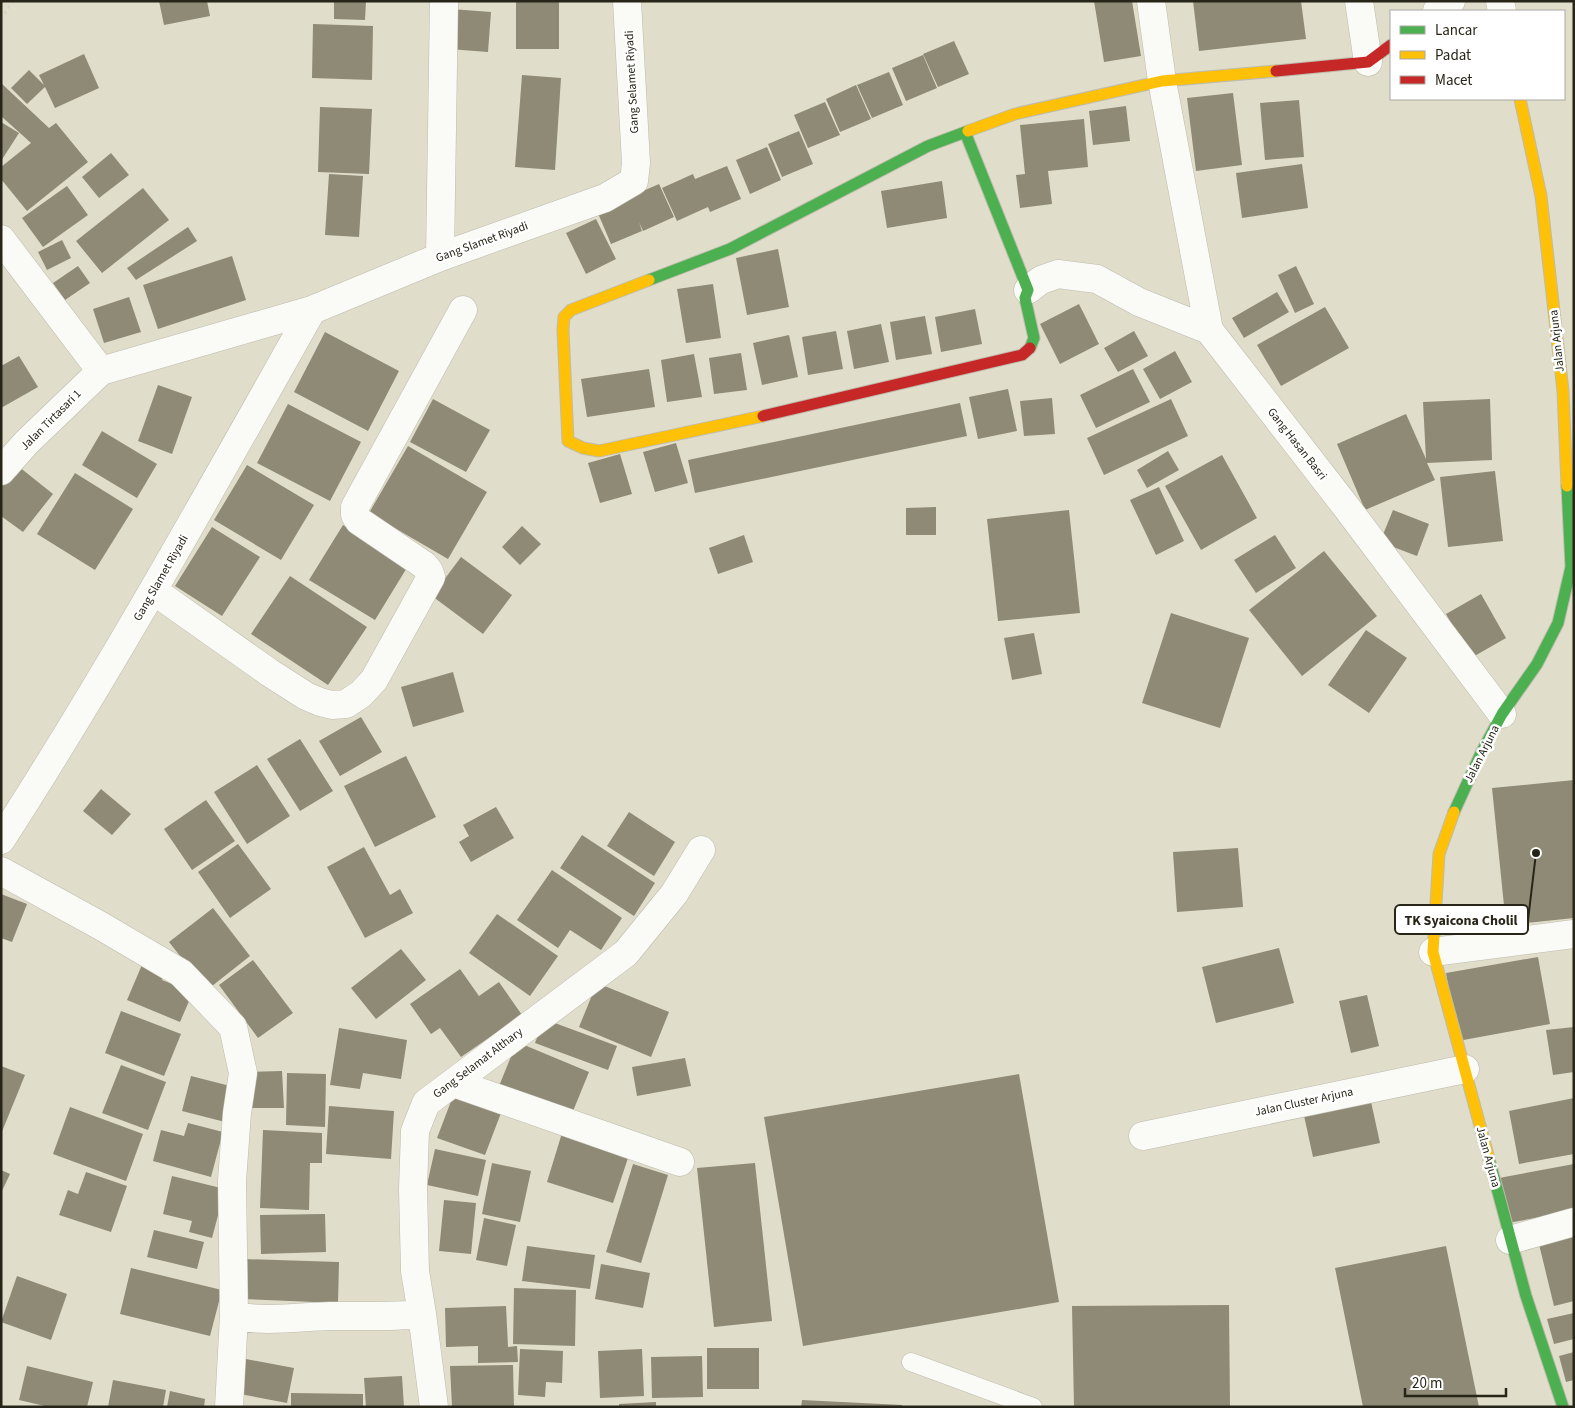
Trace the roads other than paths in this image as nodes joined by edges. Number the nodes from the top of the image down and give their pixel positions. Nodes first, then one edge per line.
1 (444, 1) edge
2 (627, 1) edge
3 (1151, 1) edge
4 (1359, 1) edge
5 (1451, 1) edge
6 (1438, 10) edge
7 (1390, 46) edge
8 (1368, 62) junction
9 (1162, 82) junction
10 (1520, 100) edge
11 (965, 132) junction
12 (636, 163) joint
13 (1, 239) edge
14 (440, 256) junction
15 (1028, 290) junction
16 (312, 310) junction
17 (463, 310) dead end
18 (1208, 330) junction
19 (101, 371) junction
20 (1, 471) edge
21 (154, 591) junction
22 (1502, 714) junction
23 (1, 840) edge
24 (701, 850) dead end
25 (1, 871) edge
26 (1574, 934) edge
27 (1432, 952) junction
28 (1464, 1069) junction
29 (454, 1083) junction
30 (1143, 1136) dead end
31 (680, 1162) dead end
32 (1574, 1222) edge
33 (1510, 1240) junction
34 (422, 1314) junction
35 (234, 1316) junction
36 (910, 1362) dead end
37 (229, 1407) edge
38 (434, 1407) edge
39 (1033, 1407) edge
40 (1563, 1407) edge

1 - 14 street
2 - 12 street, Gang Selamet Riyadi
3 - 9 street
4 - 8 street
5 - 6 street
7 - 8 street
8 - 9 street
9 - 11 street
9 - 18 street
10 - 22 street, Jalan Arjuna
11 - 15 street
11 - 15 street
12 - 14 street, Gang Slamet Riyadi
13 - 19 street
14 - 16 street, Gang Slamet Riyadi
15 - 18 street, Gang Hasan Basri
16 - 19 street, Gang Slamet Riyadi
16 - 21 street, Gang Slamet Riyadi
17 - 21 street
18 - 22 street, Gang Hasan Basri
19 - 20 street, Jalan Tirtasari 1
21 - 23 street, Gang Slamet Riyadi
22 - 27 street, Jalan Arjuna
24 - 29 street, Gang Selamat Althary
25 - 35 street
26 - 27 street
27 - 28 street, Jalan Arjuna
28 - 30 street, Jalan Cluster Arjuna
28 - 33 street, Jalan Arjuna
29 - 31 street
29 - 34 street, Gang Selamat Althary
32 - 33 street
33 - 40 street, Jalan Arjuna
34 - 35 street
34 - 38 street, Gang Selamat Althary
35 - 37 street
36 - 39 lane

